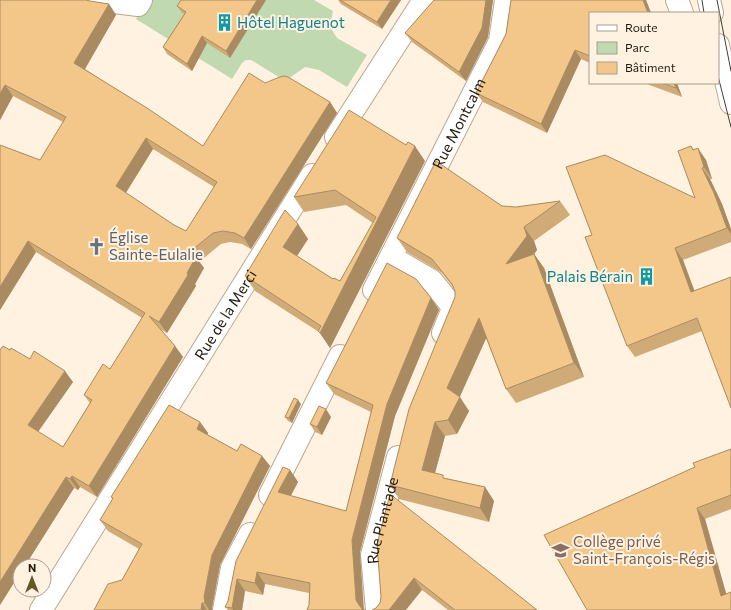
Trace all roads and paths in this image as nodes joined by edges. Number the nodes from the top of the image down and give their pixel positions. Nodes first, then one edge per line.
1 (99, 0) edge
2 (424, 0) edge
3 (506, 0) edge
4 (677, 0) edge
5 (709, 0) edge
6 (139, 2) edge
7 (682, 12) edge
8 (712, 12) edge
9 (719, 55) edge
10 (721, 74) edge
11 (731, 103) edge
12 (391, 257) junction
13 (366, 306) edge
14 (348, 342) edge
15 (434, 354) edge
16 (401, 442) edge
17 (41, 610) edge
18 (224, 610) edge
19 (377, 610) edge

1 - 6 street
2 - 17 street, Rue de la Merci
3 - 12 street, Rue Montcalm
4 - 7 street
5 - 8 street
9 - 10 street
10 - 11 street
12 - 13 street, Rue Montcalm
12 - 15 street
14 - 18 street
16 - 19 street, Rue Plantade

